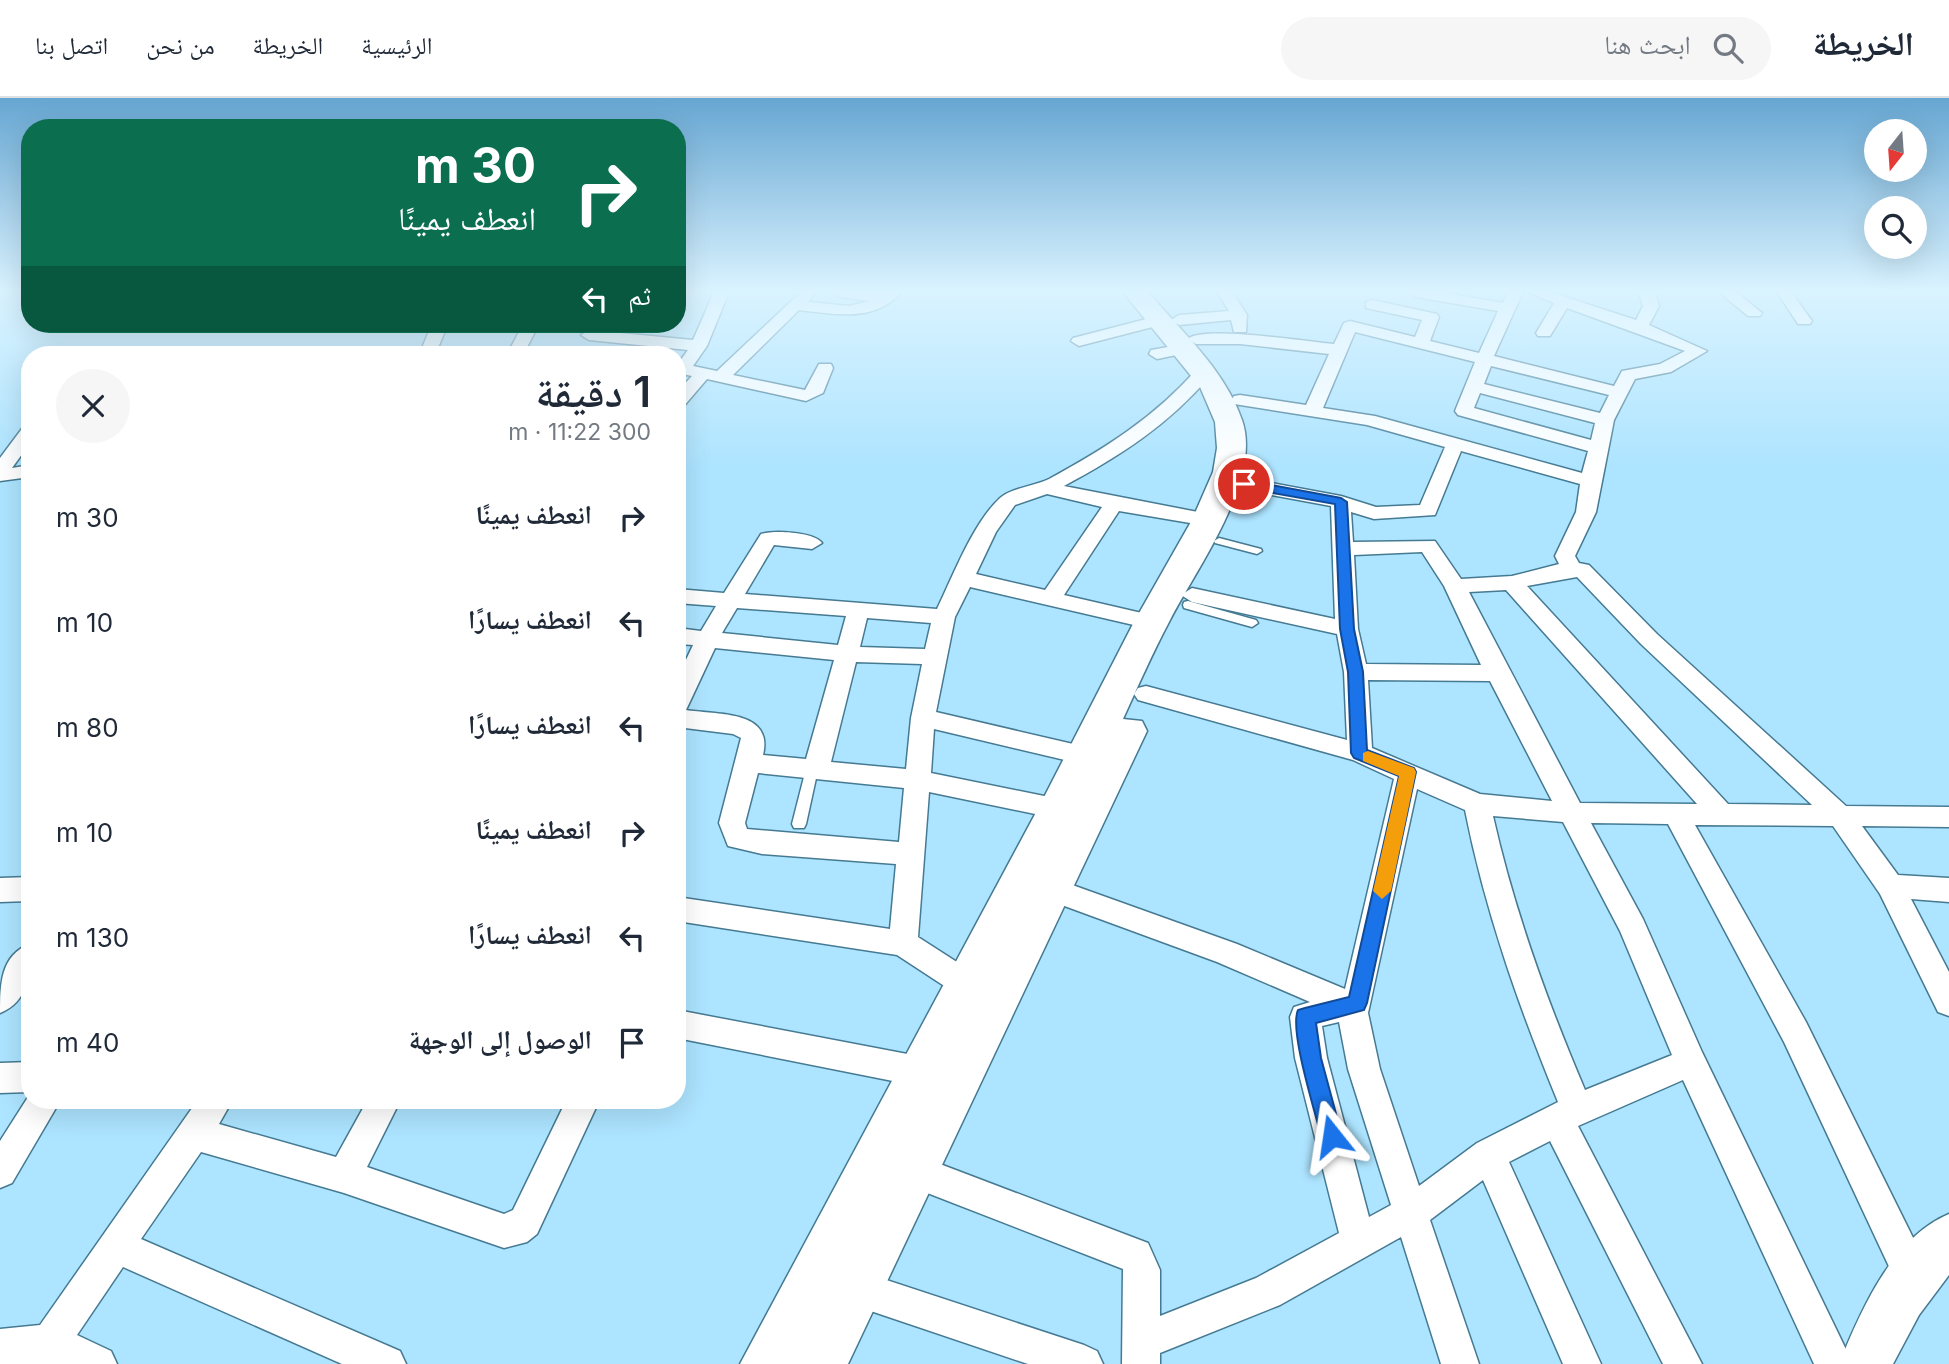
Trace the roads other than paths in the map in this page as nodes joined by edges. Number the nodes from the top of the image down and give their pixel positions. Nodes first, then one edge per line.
1 (742, 351) edge
2 (1173, 351) edge
3 (1184, 351) edge
4 (1191, 351) edge
5 (1340, 351) edge
6 (1455, 351) edge
7 (1488, 351) edge
8 (1697, 351) edge
9 (1485, 359) junction
10 (825, 368) dead end
11 (686, 370) edge
12 (712, 376) junction
13 (1473, 386) junction
14 (1619, 392) junction
15 (686, 393) edge
16 (1240, 400) junction
17 (1313, 410) junction
18 (1605, 420) junction
19 (21, 443) edge
20 (1455, 444) junction
21 (1600, 448) junction
22 (21, 472) edge
23 (0, 473) edge
24 (1590, 481) junction
25 (1244, 484) junction
26 (1046, 488) junction
27 (1341, 502) junction
28 (1114, 504) junction
29 (1228, 537) junction
30 (813, 543) dead end
31 (1345, 549) junction
32 (1572, 570) junction
33 (965, 579) junction
34 (1512, 583) junction
35 (1455, 586) junction
36 (686, 597) edge
37 (1049, 600) junction
38 (732, 602) junction
39 (1177, 607) junction
40 (858, 612) junction
41 (944, 617) junction
42 (1252, 622) dead end
43 (1347, 629) junction
44 (686, 637) edge
45 (707, 639) junction
46 (847, 654) junction
47 (934, 657) junction
48 (1356, 672) junction
49 (1497, 673) junction
50 (686, 686) edge
51 (1146, 694) junction
52 (923, 718) junction
53 (686, 719) edge
54 (1360, 753) junction
55 (1086, 756) junction
56 (748, 763) junction
57 (814, 770) junction
58 (1408, 772) junction
59 (918, 780) junction
60 (1477, 804) junction
61 (1059, 809) junction
62 (1573, 813) junction
63 (1722, 815) junction
64 (1677, 816) junction
65 (1840, 816) junction
66 (1949, 817) edge
67 (799, 824) dead end
68 (910, 854) junction
69 (1890, 886) junction
70 (1050, 889) junction
71 (1949, 890) edge
72 (686, 910) edge
73 (903, 943) junction
74 (21, 973) edge
75 (966, 984) junction
76 (0, 999) edge
77 (1949, 1002) edge
78 (1351, 1006) junction
79 (686, 1026) edge
80 (1691, 1062) junction
81 (923, 1072) junction
82 (21, 1077) edge
83 (0, 1078) edge
84 (39, 1109) edge
85 (211, 1109) edge
86 (380, 1109) edge
87 (579, 1109) edge
88 (1567, 1115) junction
89 (195, 1134) junction
90 (1489, 1155) junction
91 (911, 1170) junction
92 (0, 1171) edge
93 (344, 1175) junction
94 (1411, 1213) junction
95 (1949, 1239) edge
96 (1358, 1240) junction
97 (116, 1246) junction
98 (1913, 1277) junction
99 (853, 1287) junction
100 (0, 1348) edge
101 (43, 1353) edge
102 (1141, 1353) edge
103 (98, 1364) edge
104 (387, 1364) edge
105 (769, 1364) edge
106 (817, 1364) edge
107 (1084, 1364) edge
108 (1460, 1364) edge
109 (1582, 1364) edge
110 (1682, 1364) edge
111 (1835, 1364) edge
112 (1867, 1364) edge

1 - 12 street
2 - 26 street
3 - 29 main road
4 - 16 main road
5 - 17 street
6 - 9 street
7 - 9 street
8 - 14 street
9 - 13 street
9 - 14 street
10 - 12 street
11 - 12 street
12 - 15 street
13 - 18 street
13 - 21 street
14 - 18 street
16 - 17 street
16 - 25 main road
17 - 20 street
18 - 21 street
19 - 23 street
20 - 24 street
20 - 27 street
21 - 24 street
22 - 23 street
24 - 32 street
25 - 27 street
25 - 29 main road
26 - 28 street
26 - 33 street
27 - 31 street
28 - 29 street
28 - 37 street
29 - 39 main road
30 - 38 street
31 - 35 street
31 - 43 street
32 - 34 street
32 - 65 street
33 - 37 street
33 - 41 street
34 - 35 street
34 - 63 street
35 - 49 street
36 - 38 street
37 - 39 street
38 - 40 street
38 - 45 street
39 - 42 lane
39 - 43 street
39 - 51 main road
39 - 55 main road
40 - 41 street
40 - 46 street
41 - 47 street
43 - 48 street
44 - 45 street
45 - 46 street
45 - 50 street
46 - 47 street
46 - 57 street
47 - 52 street
48 - 49 street
48 - 54 street
49 - 62 street
51 - 54 street
51 - 70 main road
52 - 55 street
52 - 59 street
53 - 56 street
54 - 58 street
55 - 61 main road
56 - 57 street
56 - 68 street
57 - 59 street
57 - 67 lane
58 - 60 street
58 - 78 street
59 - 61 street
59 - 68 street
60 - 62 street
60 - 88 street
61 - 75 main road
62 - 64 street
62 - 80 street
63 - 64 street
63 - 65 street
64 - 98 street
65 - 66 street
65 - 69 street
68 - 73 street
69 - 71 street
69 - 77 street
70 - 78 street
70 - 91 main road
72 - 73 street
73 - 75 street
74 - 76 street
75 - 81 main road
78 - 94 street
78 - 96 street
79 - 81 street
80 - 88 street
80 - 111 street
81 - 105 main road
82 - 83 street
84 - 92 street
85 - 89 street
86 - 93 street
87 - 93 street
88 - 90 street
88 - 110 street
89 - 93 street
89 - 97 street
90 - 94 street
90 - 109 street
91 - 99 main road
91 - 102 street
94 - 96 street
94 - 108 street
95 - 98 main road
96 - 102 street
97 - 101 street
97 - 104 street
98 - 112 main road
99 - 106 main road
99 - 107 street
100 - 101 street
101 - 103 street

